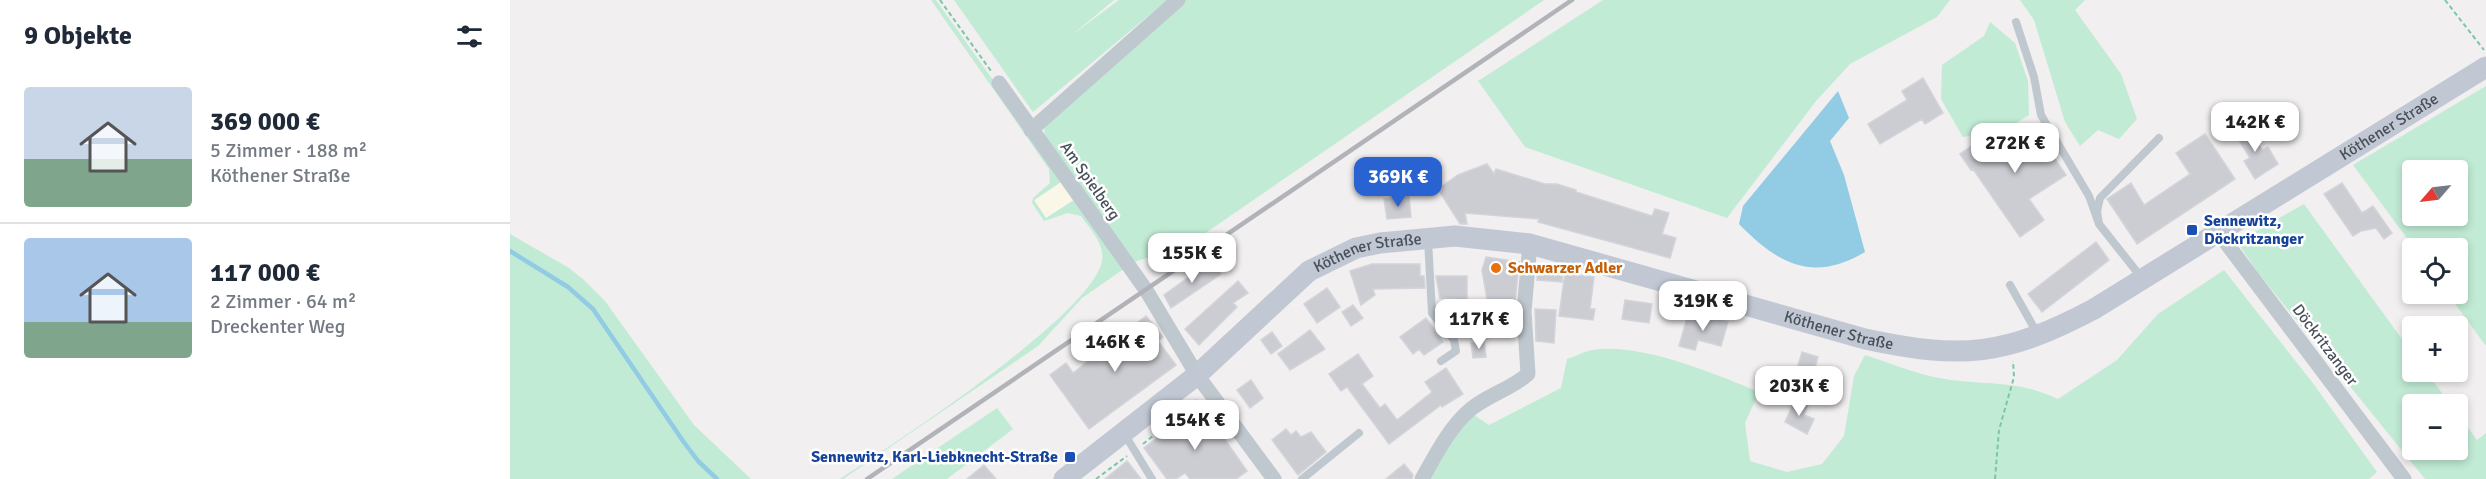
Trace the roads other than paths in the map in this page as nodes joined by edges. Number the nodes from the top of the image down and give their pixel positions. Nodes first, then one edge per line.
1 (1178, 0) edge
2 (2016, 22) dead end
3 (2486, 67) edge
4 (999, 83) road end
5 (1031, 130) junction
6 (2159, 138) dead end
7 (2099, 224) junction
8 (2218, 232) junction
9 (1428, 237) junction
10 (1530, 244) junction
11 (2142, 278) junction
12 (2010, 285) dead end
13 (2039, 336) junction
14 (1441, 361) dead end
15 (1202, 383) junction
16 (1359, 433) dead end
17 (1129, 442) junction
18 (1064, 479) edge
19 (1152, 479) edge
20 (1274, 479) edge
21 (1302, 479) edge
22 (1422, 479) edge
23 (2404, 479) edge

1 - 5 street
2 - 7 lane
3 - 8 main road, Köthener Straße
4 - 5 street, Am Spielberg
5 - 15 street, Am Spielberg
6 - 7 lane
7 - 11 lane
8 - 11 main road, Köthener Straße
8 - 23 street, Döckritzanger
9 - 10 main road, Köthener Straße
9 - 14 lane
9 - 15 main road, Köthener Straße
10 - 13 main road, Köthener Straße
10 - 22 street
11 - 13 main road, Köthener Straße
12 - 13 lane
15 - 17 main road, Köthener Straße
15 - 20 street, Am Spielberg
16 - 21 lane
17 - 18 main road, Köthener Straße
17 - 19 lane

